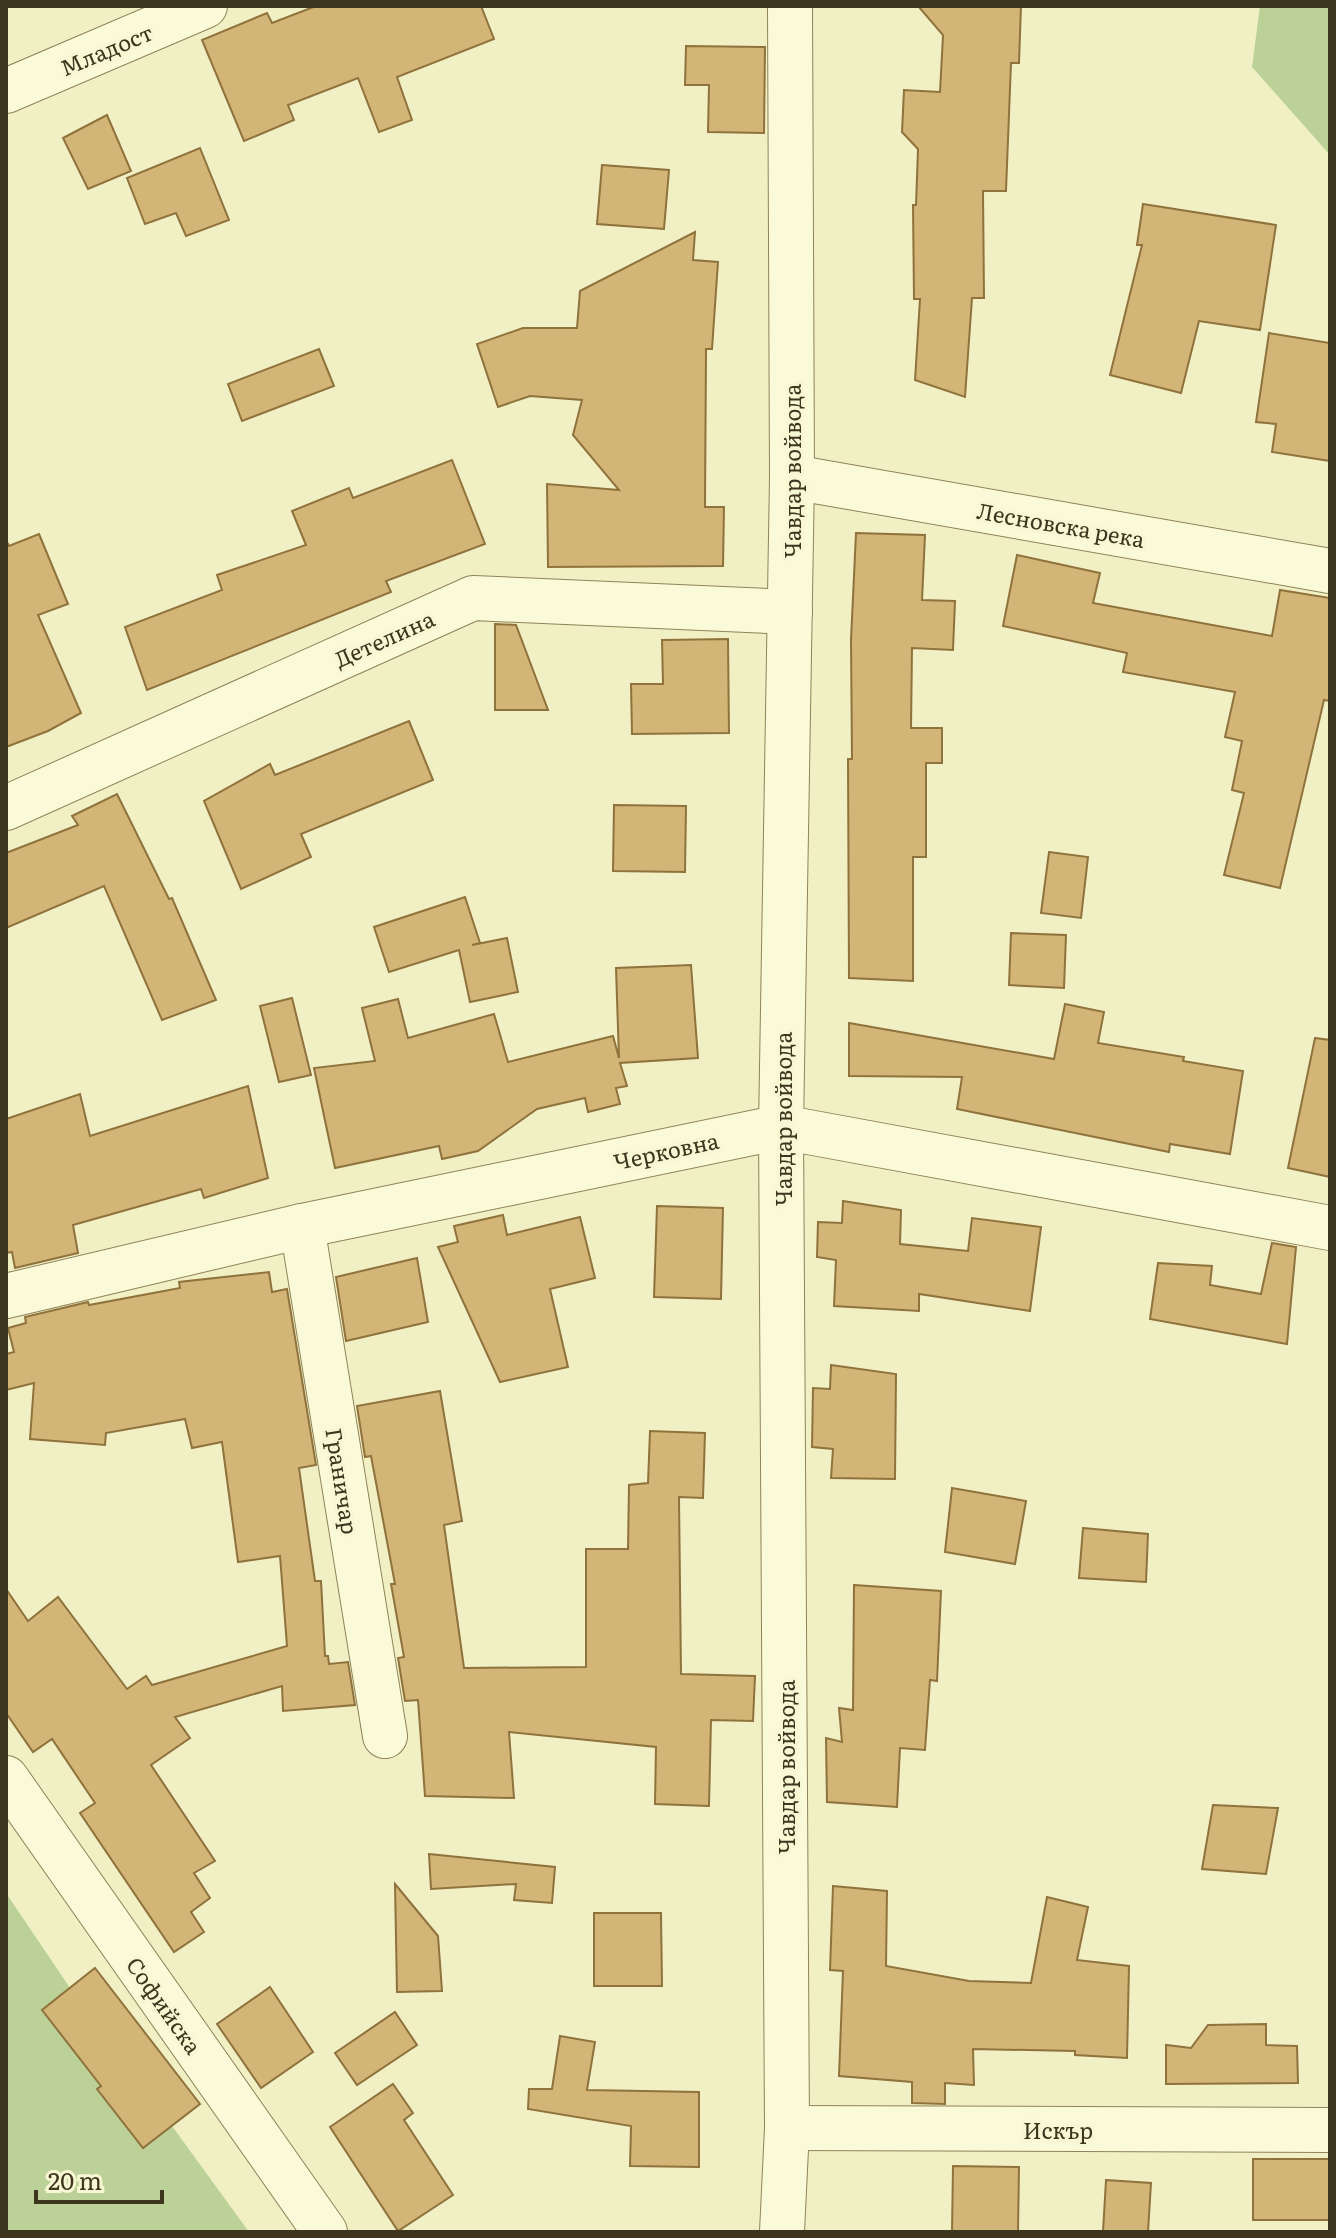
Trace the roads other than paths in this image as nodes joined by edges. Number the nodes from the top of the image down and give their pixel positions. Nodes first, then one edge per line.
1 (205, 6) edge
2 (790, 6) edge
3 (6, 91) edge
4 (792, 477) junction
5 (1330, 571) edge
6 (790, 612) junction
7 (6, 808) edge
8 (781, 1127) junction
9 (302, 1226) junction
10 (1330, 1228) edge
11 (6, 1296) edge
12 (385, 1736) dead end
13 (6, 1778) edge
14 (787, 2128) junction
15 (1330, 2130) edge
16 (325, 2232) edge
17 (782, 2232) edge

1 - 3 street, Младост
2 - 4 street, Чавдар войвода
4 - 5 street, Лесновска река
4 - 6 street, Чавдар войвода
6 - 7 street, Детелина
6 - 8 street, Чавдар войвода
8 - 9 street, Черковна
8 - 10 street, Черковна
8 - 14 street, Чавдар войвода
9 - 11 street, Черковна
9 - 12 street, Граничар
13 - 16 street, Софийска
14 - 15 street, Искър
14 - 17 street, Чавдар войвода

